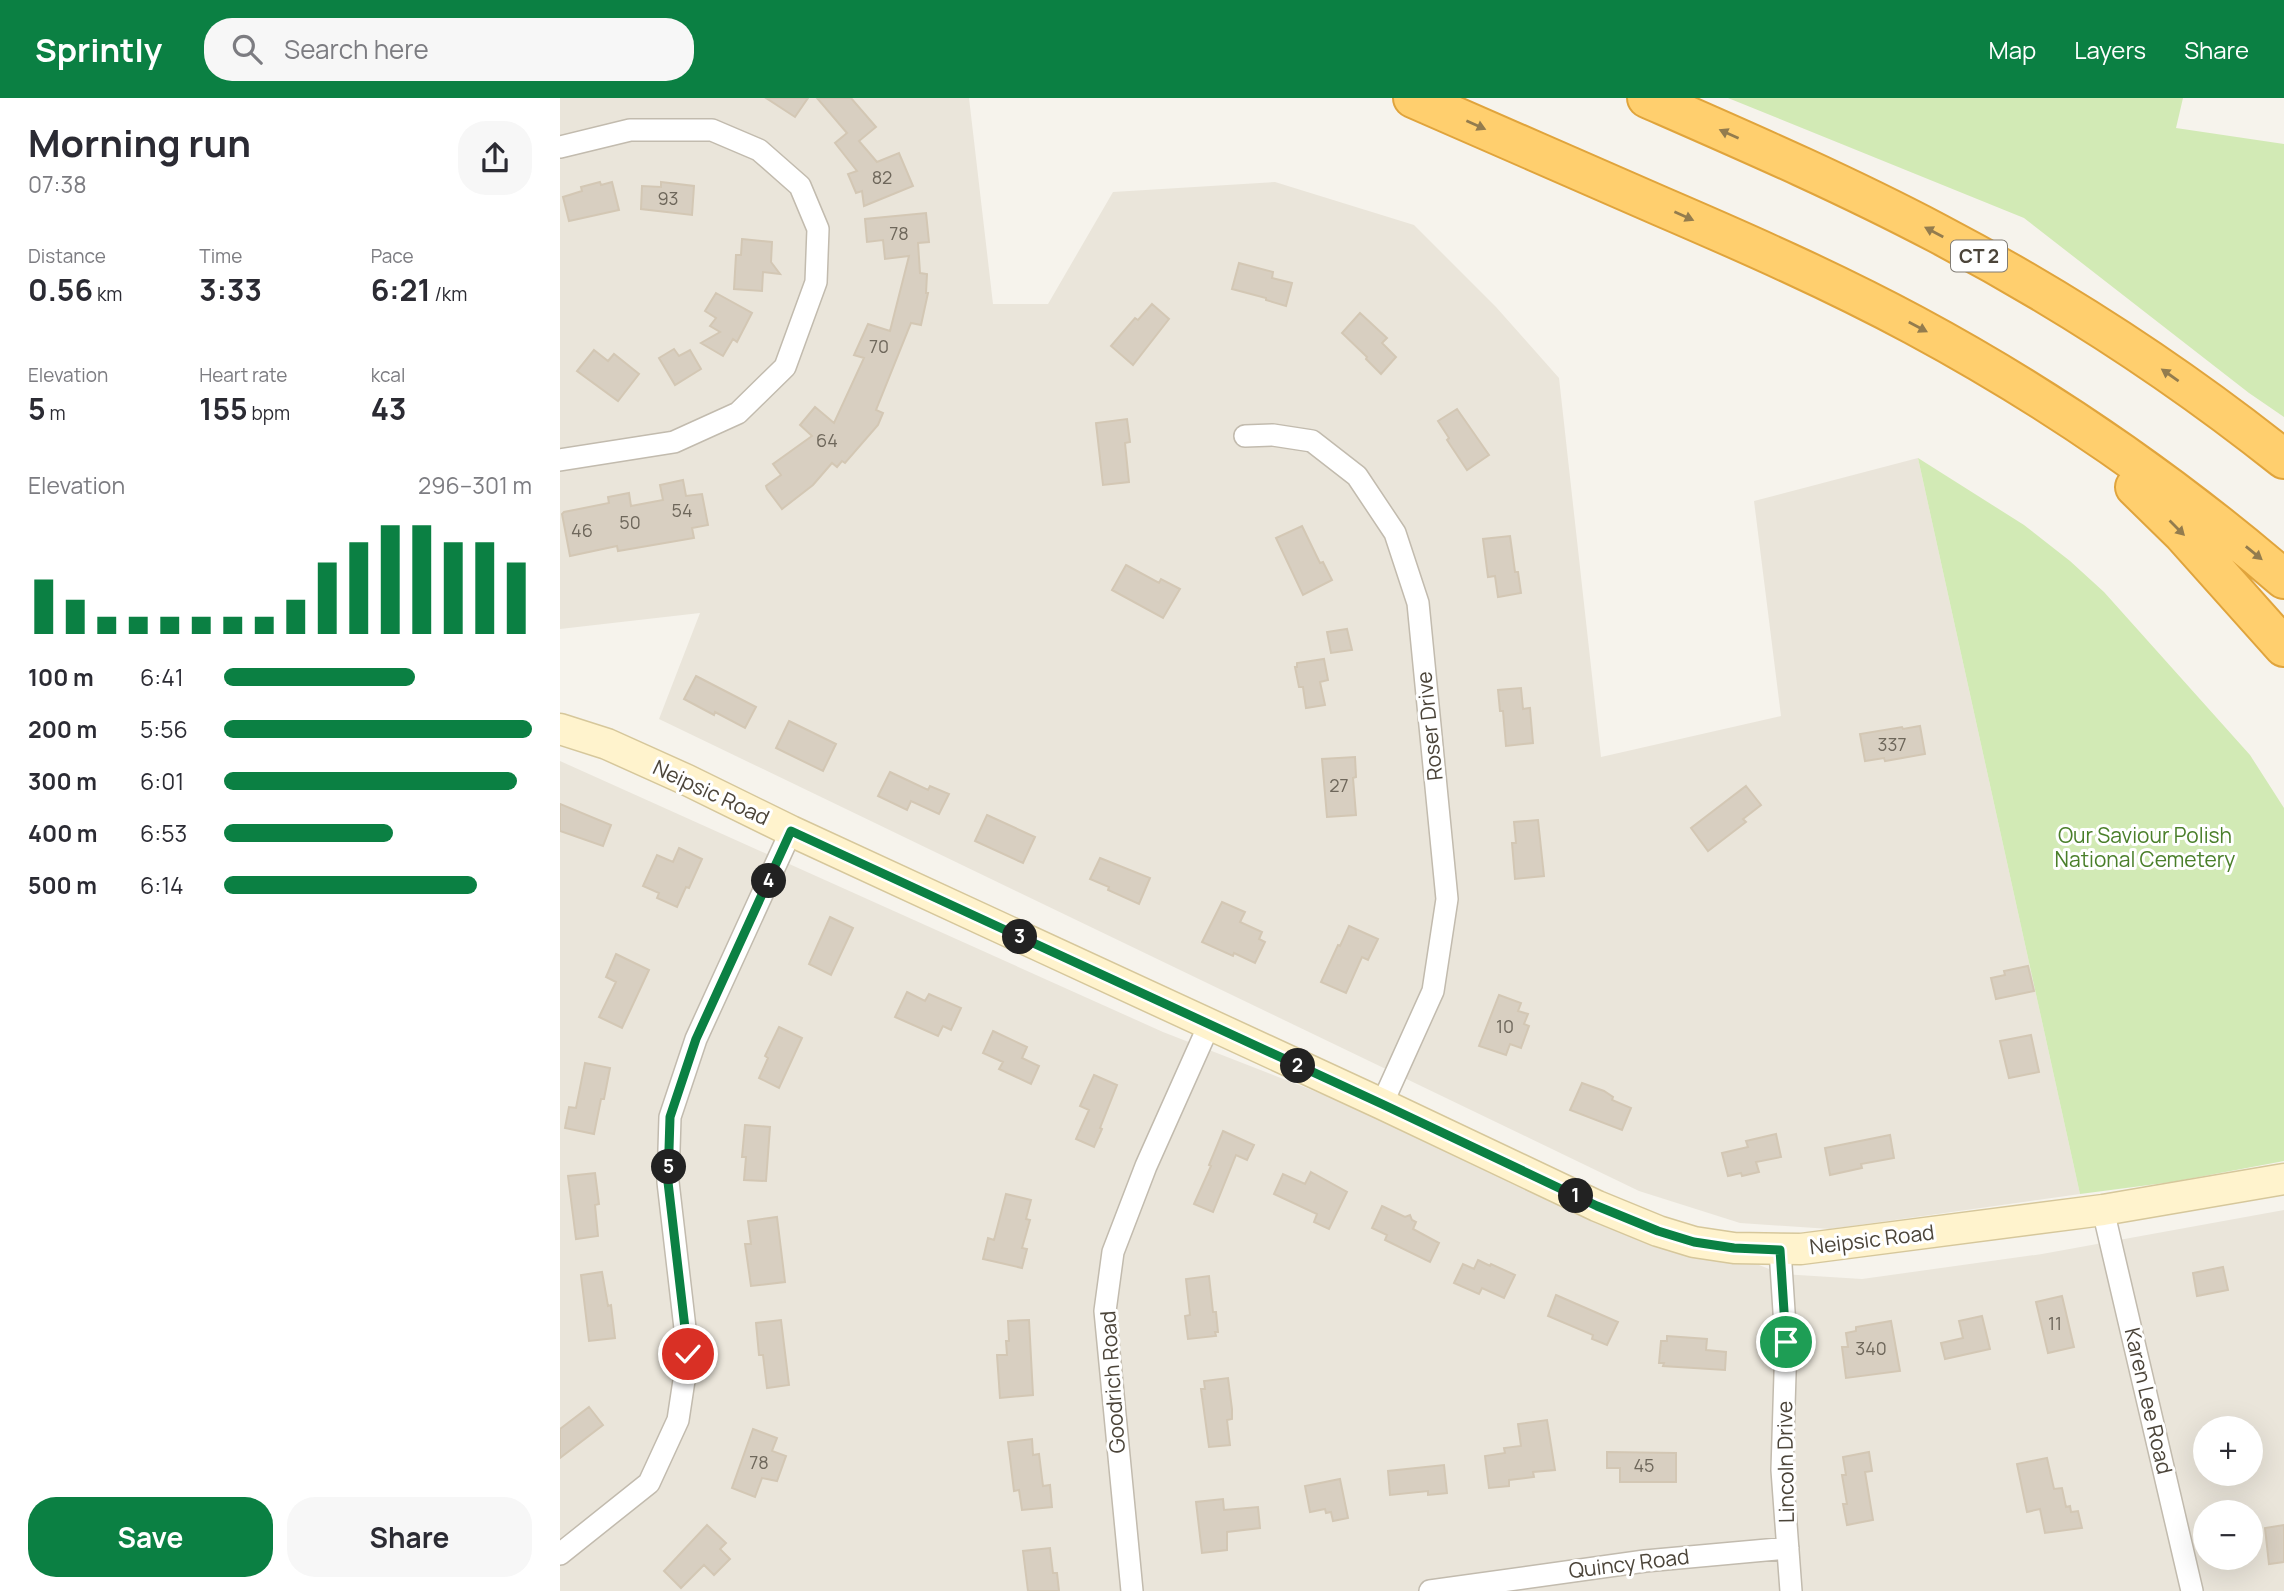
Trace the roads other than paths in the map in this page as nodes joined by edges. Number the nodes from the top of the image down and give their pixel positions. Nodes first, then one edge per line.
1 (1413, 98) edge
2 (1647, 98) edge
3 (560, 147) edge
4 (2219, 409) junction
5 (2060, 411) junction
6 (1245, 436) dead end
7 (2284, 445) edge
8 (2284, 459) edge
9 (560, 460) edge
10 (2284, 579) edge
11 (2284, 647) edge
12 (560, 729) edge
13 (791, 831) junction
14 (1209, 1025) junction
15 (1382, 1104) junction
16 (2284, 1179) edge
17 (2103, 1210) junction
18 (1780, 1250) junction
19 (1788, 1548) junction
20 (560, 1554) edge
21 (1132, 1591) edge
22 (1430, 1591) edge
23 (1791, 1591) edge
24 (2192, 1591) edge

1 -> 5 highway
4 -> 2 highway, CT 2
3 - 9 street
4 - 7 highway
4 - 8 highway, CT 2
5 -> 10 highway
5 -> 11 highway
6 - 15 street, Roser Drive
12 - 13 street, Neipsic Road
13 - 14 street, Neipsic Road
13 - 20 street
14 - 15 street, Neipsic Road
14 - 21 street, Goodrich Road
15 - 18 street, Neipsic Road
16 - 17 street, Neipsic Road
17 - 18 street, Neipsic Road
17 - 24 street, Karen Lee Road
18 - 19 street, Lincoln Drive
19 - 22 street, Quincy Road
19 - 23 street, Lincoln Drive

